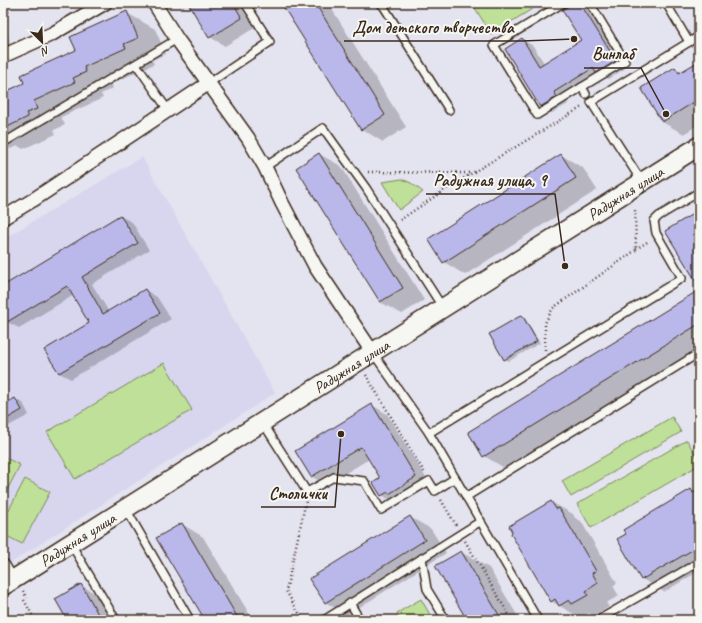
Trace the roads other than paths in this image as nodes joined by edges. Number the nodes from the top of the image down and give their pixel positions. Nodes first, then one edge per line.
1 (105, 3) edge
2 (154, 3) edge
3 (245, 3) edge
4 (563, 3) edge
5 (590, 3) edge
6 (666, 3) edge
7 (384, 4) edge
8 (699, 36) edge
9 (177, 40) junction
10 (690, 42) junction
11 (3, 56) edge
12 (136, 64) junction
13 (209, 83) junction
14 (582, 87) junction
15 (586, 94) dead end
16 (168, 110) junction
17 (449, 110) dead end
18 (3, 143) edge
19 (699, 146) edge
20 (265, 167) junction
21 (642, 182) junction
22 (699, 192) edge
23 (3, 218) edge
24 (444, 308) junction
25 (699, 353) edge
26 (366, 358) junction
27 (263, 422) junction
28 (429, 433) junction
29 (455, 478) junction
30 (466, 497) junction
31 (126, 509) junction
32 (481, 522) junction
33 (71, 543) junction
34 (422, 558) junction
35 (699, 562) edge
36 (6, 578) edge
37 (350, 603) junction
38 (116, 620) edge
39 (190, 620) edge
40 (324, 620) edge
41 (360, 620) edge
42 (446, 620) edge
43 (538, 620) edge
44 (598, 620) edge

1 - 11 street
2 - 9 street
3 - 13 lane
4 - 14 lane
5 - 14 lane
6 - 10 lane
7 - 17 lane
8 - 10 lane
9 - 12 lane
9 - 13 street
10 - 21 lane
12 - 16 lane
12 - 18 lane
13 - 16 street
13 - 20 street
14 - 15 lane
16 - 23 street
19 - 21 street, Радужная улица
20 - 24 lane
20 - 26 street
21 - 24 street, Радужная улица
22 - 28 lane
24 - 26 street, Радужная улица
25 - 30 lane
26 - 27 street, Радужная улица
26 - 28 lane
27 - 29 lane
27 - 31 street, Радужная улица
28 - 29 lane
29 - 30 lane
30 - 32 lane
31 - 33 street, Радужная улица
31 - 39 lane
32 - 34 lane
32 - 43 lane
33 - 36 street, Радужная улица
33 - 38 lane
34 - 37 lane
34 - 42 lane
35 - 44 lane
37 - 40 lane
37 - 41 lane

